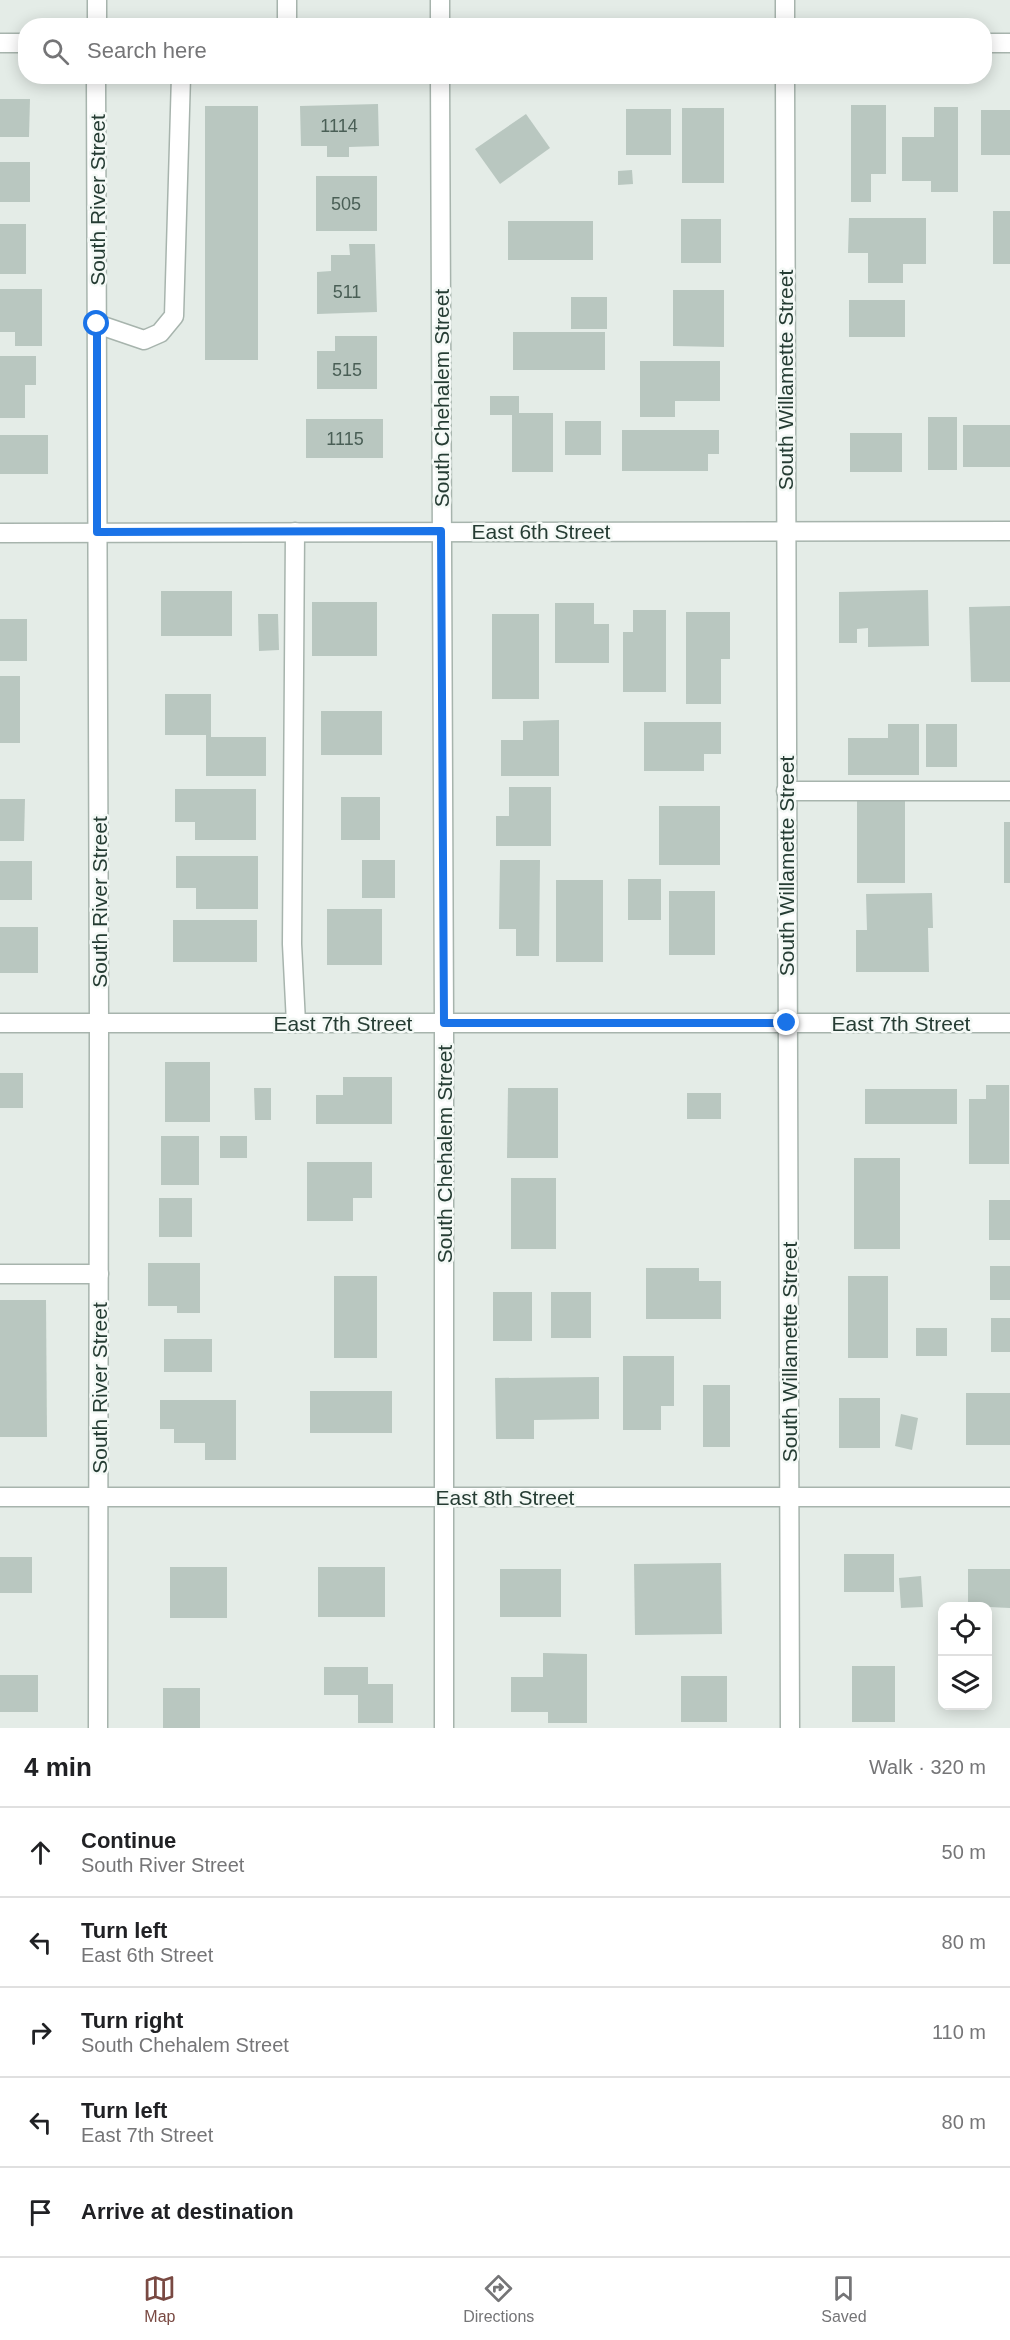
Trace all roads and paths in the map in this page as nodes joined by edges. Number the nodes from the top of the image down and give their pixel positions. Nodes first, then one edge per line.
1 (97, 0) edge
2 (287, 0) edge
3 (440, 0) edge
4 (785, 0) edge
5 (96, 18) edge
6 (287, 18) edge
7 (440, 18) edge
8 (785, 18) edge
9 (0, 43) edge
10 (18, 43) edge
11 (992, 43) edge
12 (1010, 43) edge
13 (96, 84) edge
14 (181, 84) edge
15 (440, 84) edge
16 (785, 84) edge
17 (97, 324) junction
18 (441, 531) junction
19 (785, 531) junction
20 (1010, 531) edge
21 (97, 532) junction
22 (295, 532) junction
23 (0, 533) edge
24 (786, 791) junction
25 (1010, 791) edge
26 (0, 1023) edge
27 (99, 1023) junction
28 (297, 1023) junction
29 (444, 1023) junction
30 (787, 1023) junction
31 (1010, 1023) edge
32 (0, 1274) edge
33 (99, 1274) junction
34 (0, 1497) edge
35 (99, 1497) junction
36 (442, 1497) junction
37 (790, 1497) junction
38 (1010, 1497) edge
39 (98, 1728) edge
40 (444, 1728) edge
41 (790, 1728) edge

1 - 5 street
2 - 6 street
3 - 7 street
4 - 8 street
9 - 10 street
11 - 12 street
13 - 17 street, South River Street
14 - 17 street
15 - 18 street, South Chehalem Street
16 - 19 street, South Willamette Street
17 - 21 street, South River Street
18 - 19 street, East 6th Street
18 - 22 street, East 6th Street
18 - 29 street, South Chehalem Street
19 - 20 street, East 6th Street
19 - 24 street, South Willamette Street
21 - 22 street, East 6th Street
21 - 23 street, East 6th Street
21 - 27 street, South River Street
22 - 28 street
24 - 25 street
24 - 30 street, South Willamette Street
26 - 27 street, East 7th Street
27 - 28 street, East 7th Street
27 - 33 street, South River Street
28 - 29 street, East 7th Street
29 - 30 street, East 7th Street
29 - 36 street, South Chehalem Street
30 - 31 street, East 7th Street
30 - 37 street, South Willamette Street
32 - 33 street
33 - 35 street, South River Street
34 - 35 street, East 8th Street
35 - 36 street, East 8th Street
35 - 39 street, South River Street
36 - 37 street, East 8th Street
36 - 40 street, South Chehalem Street
37 - 38 street, East 8th Street
37 - 41 street, South Willamette Street

